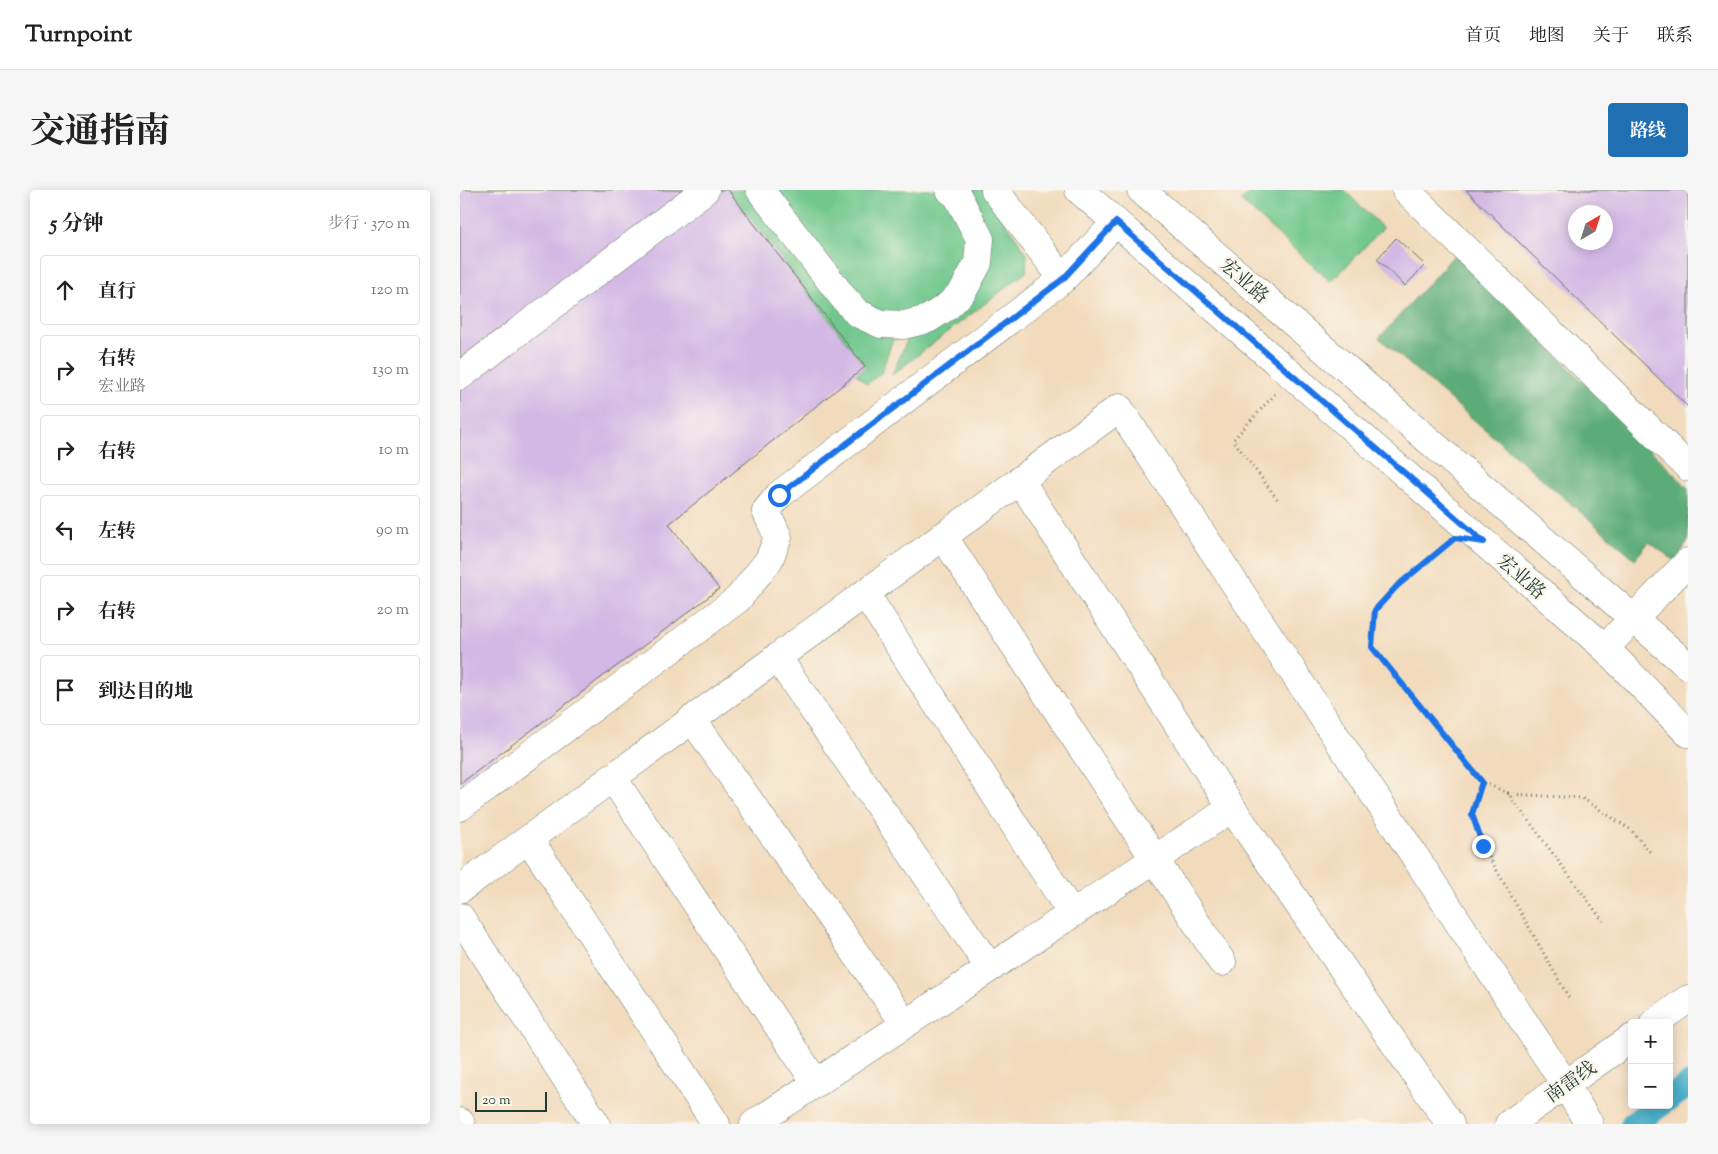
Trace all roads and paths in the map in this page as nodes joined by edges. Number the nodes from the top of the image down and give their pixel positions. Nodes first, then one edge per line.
1 (705, 190) edge
2 (760, 190) edge
3 (950, 190) edge
4 (995, 190) edge
5 (1078, 190) edge
6 (1141, 190) edge
7 (1406, 190) edge
8 (1116, 222) junction
9 (1063, 279) junction
10 (460, 376) edge
11 (1292, 376) junction
12 (1688, 467) edge
13 (1020, 480) junction
14 (1278, 500) dead end
15 (943, 536) junction
16 (1448, 544) dead end
17 (1688, 562) edge
18 (865, 593) junction
19 (1633, 618) junction
20 (1605, 648) junction
21 (777, 657) junction
22 (1688, 666) edge
23 (692, 719) junction
24 (1688, 733) edge
25 (612, 777) junction
26 (1482, 782) junction
27 (1508, 794) junction
28 (460, 807) edge
29 (1232, 808) junction
30 (528, 839) junction
31 (1651, 853) dead end
32 (1154, 859) junction
33 (460, 889) edge
34 (1072, 914) junction
35 (460, 917) edge
36 (1603, 921) dead end
37 (1222, 962) dead end
38 (990, 968) junction
39 (1569, 998) dead end
40 (1688, 999) edge
41 (1660, 1019) edge
42 (904, 1024) junction
43 (1628, 1043) edge
44 (816, 1083) junction
45 (1577, 1104) edge
46 (596, 1124) edge
47 (716, 1124) edge
48 (754, 1124) edge
49 (1450, 1124) edge
50 (1508, 1124) edge

1 - 10 street
2 - 3 street
4 - 9 street
5 - 8 street, 宏业路
6 - 19 street, 宏业路
7 - 12 street
8 - 9 street
8 - 11 street, 宏业路
9 - 28 street
11 - 14 path
11 - 20 street, 宏业路
13 - 15 street
13 - 29 street
13 - 45 street
15 - 18 street
15 - 32 street
16 - 26 path
17 - 19 street
18 - 21 street
18 - 34 street
19 - 20 street
19 - 22 street, 宏业路
20 - 24 street, 宏业路
21 - 23 street
21 - 38 street
23 - 25 street
23 - 42 street
25 - 30 street
25 - 44 street
26 - 27 path
26 - 39 path
27 - 31 path
27 - 36 path
29 - 32 street
29 - 49 street
30 - 33 street
30 - 47 street
32 - 34 street
32 - 37 street
34 - 38 street
35 - 46 street
38 - 42 street
40 - 41 street
42 - 44 street
43 - 45 street, 南雷线
44 - 48 street
45 - 50 street, 南雷线

